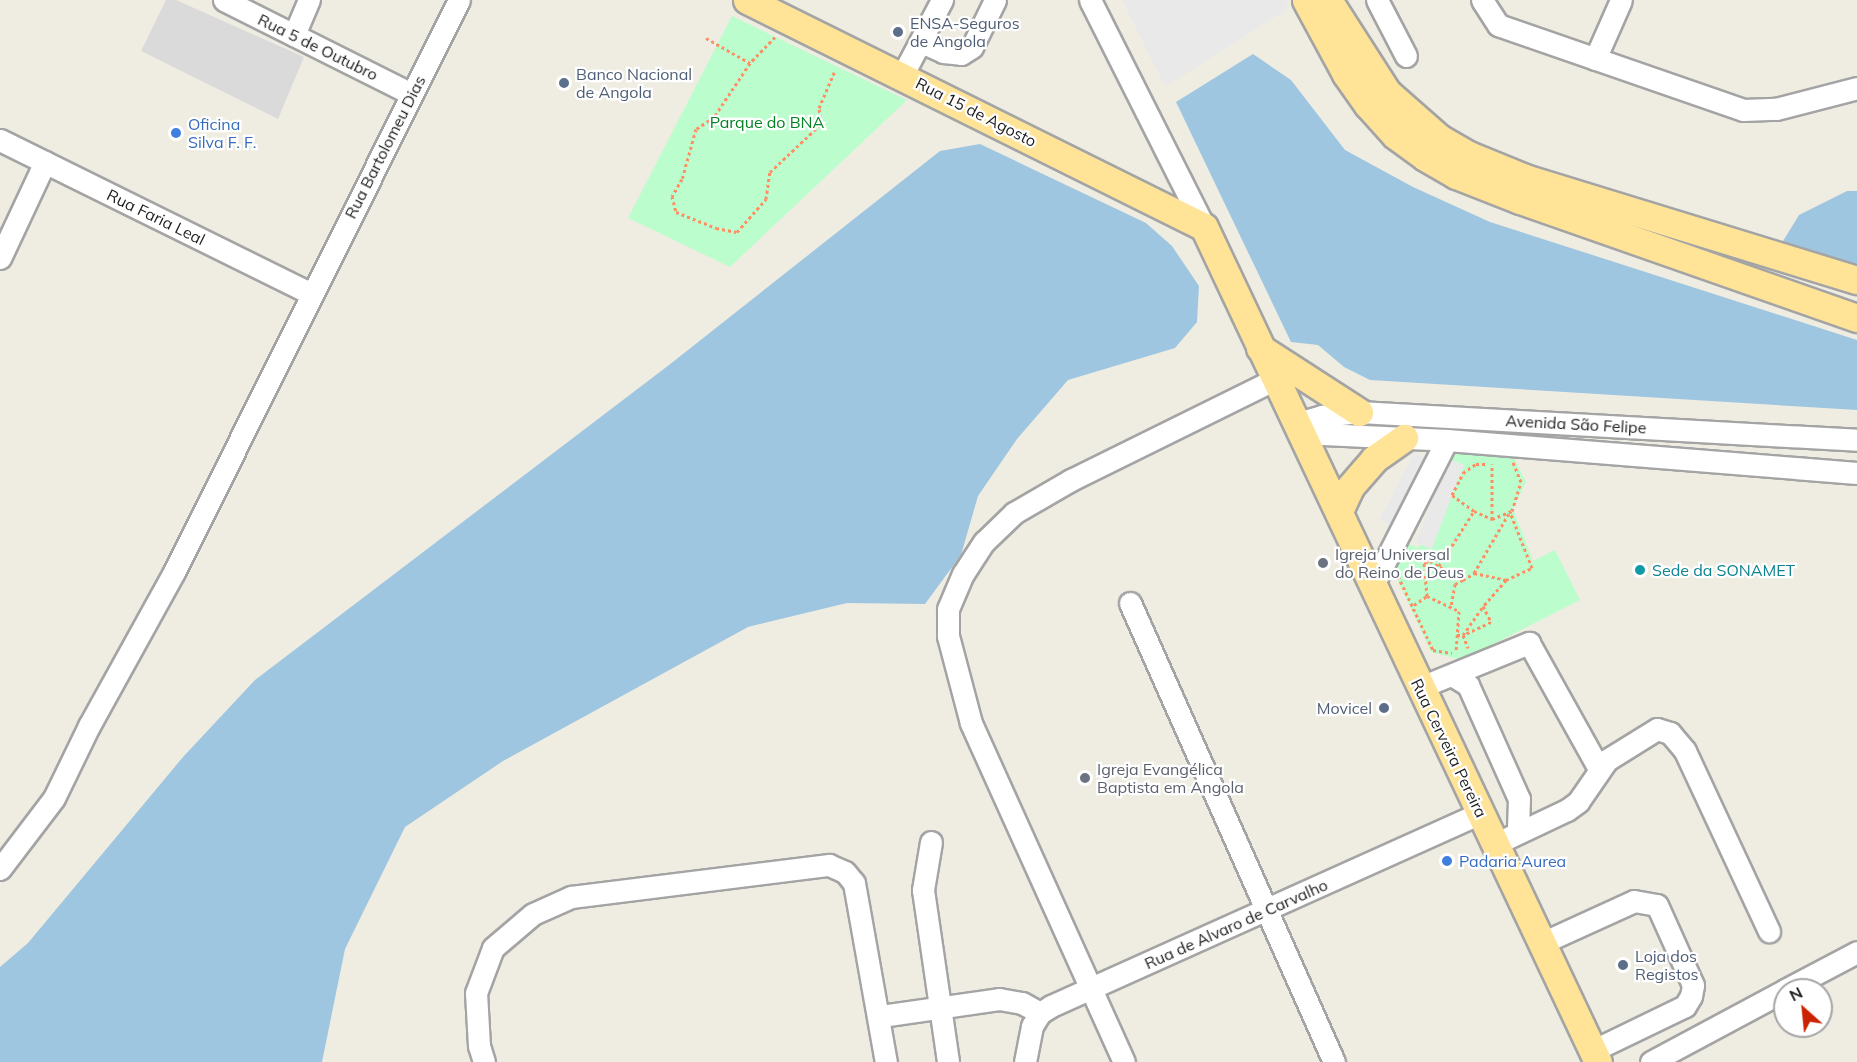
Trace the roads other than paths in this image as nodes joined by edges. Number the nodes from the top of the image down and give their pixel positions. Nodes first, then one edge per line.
1 (224, 0) edge
2 (309, 0) edge
3 (459, 0) edge
4 (747, 0) edge
5 (942, 0) edge
6 (995, 0) edge
7 (1090, 0) edge
8 (1306, 0) edge
9 (1328, 0) edge
10 (1377, 0) edge
11 (1482, 0) edge
12 (1621, 0) edge
13 (294, 35) junction
14 (921, 42) junction
15 (1406, 56) dead end
16 (1595, 59) junction
17 (903, 74) junction
18 (1857, 88) edge
19 (412, 94) junction
20 (0, 140) edge
21 (45, 162) junction
22 (1204, 226) junction
23 (0, 258) edge
24 (1857, 280) edge
25 (312, 294) junction
26 (1857, 318) edge
27 (1258, 345) junction
28 (1275, 379) junction
29 (1359, 412) junction
30 (1300, 431) junction
31 (1404, 438) junction
32 (1447, 440) junction
33 (1857, 440) edge
34 (1857, 473) edge
35 (1339, 511) junction
36 (1372, 587) junction
37 (1130, 603) dead end
38 (1452, 675) junction
39 (1421, 687) junction
40 (1599, 769) junction
41 (1481, 813) junction
42 (1507, 839) junction
43 (931, 842) dead end
44 (0, 869) edge
45 (1269, 910) junction
46 (1769, 931) dead end
47 (1542, 943) junction
48 (1857, 952) edge
49 (1808, 978) edge
50 (1091, 989) junction
51 (1773, 996) edge
52 (938, 1009) junction
53 (1040, 1013) junction
54 (881, 1016) junction
55 (1595, 1056) edge
56 (484, 1062) edge
57 (886, 1062) edge
58 (948, 1062) edge
59 (1025, 1062) edge
60 (1124, 1062) edge
61 (1334, 1062) edge
62 (1651, 1062) edge

1 - 13 street, Rua 5 de Outubro
2 - 13 street
3 - 19 street, Rua Bartolomeu Dias
4 - 17 main road, Rua 15 de Agosto
5 - 14 street
6 - 14 street
7 - 22 street
8 - 26 main road
9 - 24 main road
10 - 15 street
11 - 16 street
12 - 16 street
13 - 19 street, Rua 5 de Outubro
14 - 17 street
16 - 18 street
17 - 22 main road, Rua 15 de Agosto
19 - 25 street, Rua Bartolomeu Dias
20 - 21 street, Rua Faria Leal
21 - 23 street
21 - 25 street, Rua Faria Leal
22 - 27 main road, Rua Cerveira Pereira
25 - 44 street, Rua Bartolomeu Dias
27 - 28 main road, Rua Cerveira Pereira
27 - 29 main road
28 - 30 main road, Rua Cerveira Pereira
28 - 50 street
29 - 30 street, Avenida São Felipe
29 - 33 street, Avenida São Felipe
30 - 31 street, Avenida São Felipe
30 - 35 main road, Rua Cerveira Pereira
31 - 32 street, Avenida São Felipe
31 - 35 main road
32 - 34 street, Avenida São Felipe
32 - 36 street
35 - 36 main road, Rua Cerveira Pereira
36 - 39 main road, Rua Cerveira Pereira
37 - 45 street
38 - 39 street
38 - 40 street
38 - 42 street
39 - 41 main road, Rua Cerveira Pereira
40 - 42 street
40 - 46 street
41 - 42 main road, Rua Cerveira Pereira
41 - 45 street, Rua de Alvaro de Carvalho
42 - 47 main road, Rua Cerveira Pereira
43 - 52 street
45 - 50 street, Rua de Alvaro de Carvalho
45 - 61 street
47 - 55 main road, Rua Cerveira Pereira
47 - 55 street
48 - 49 street
50 - 53 street, Rua de Alvaro de Carvalho
50 - 60 street
51 - 62 street
52 - 53 street
52 - 54 street
52 - 58 street
53 - 59 street
54 - 56 street
54 - 57 street

